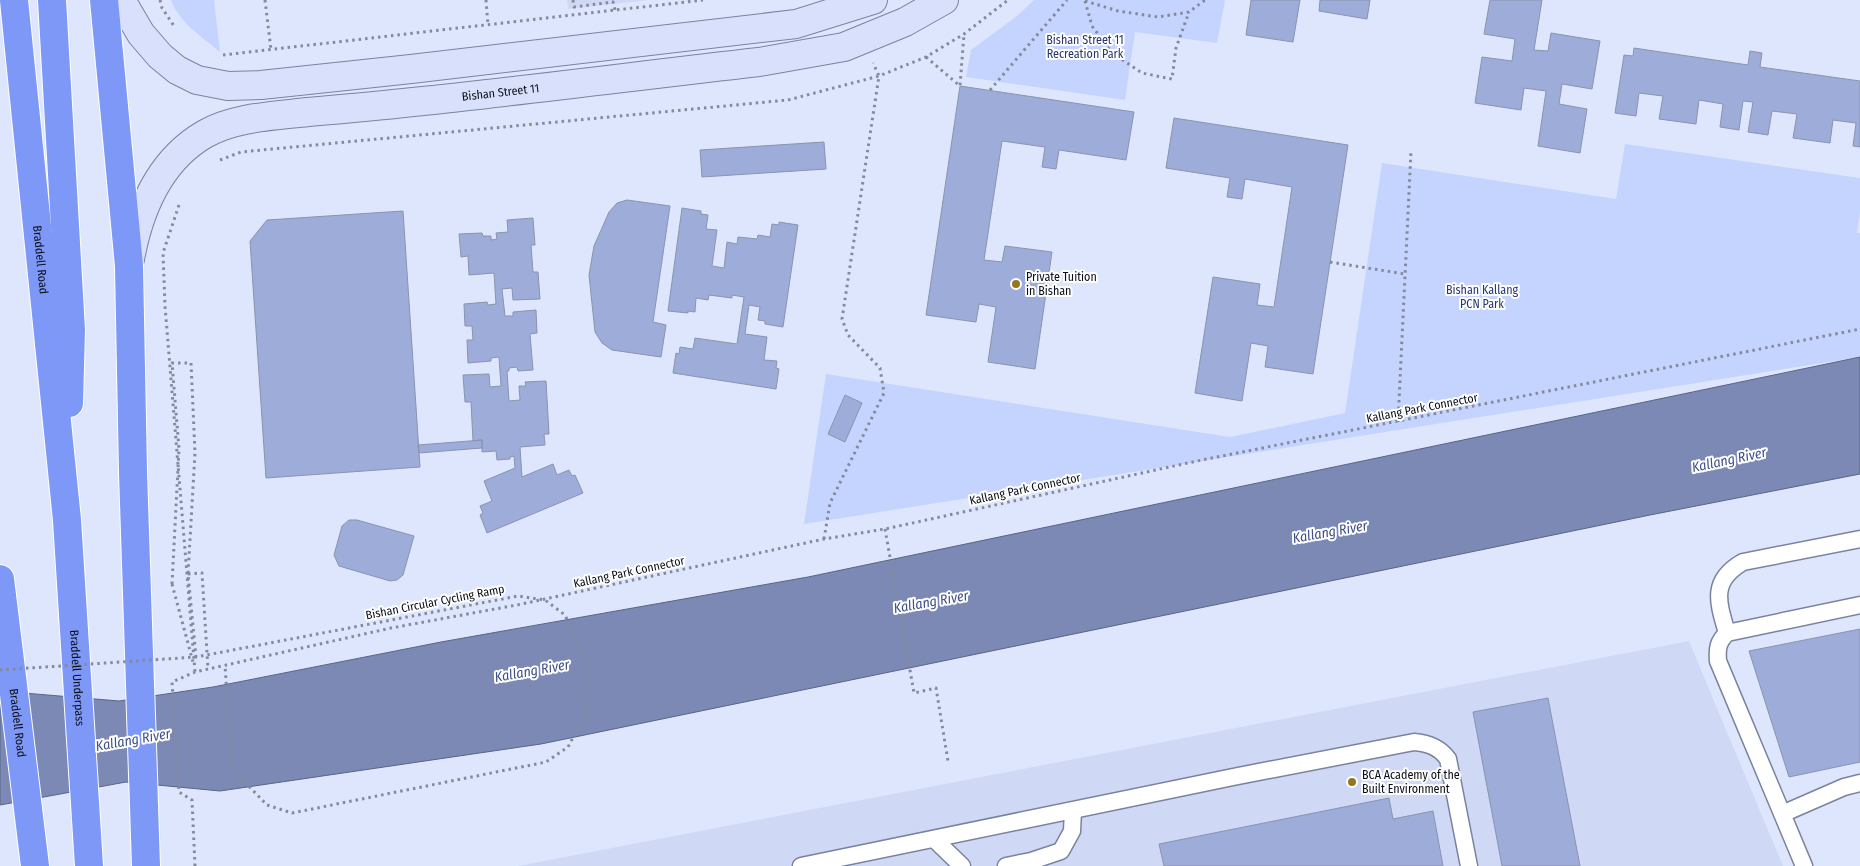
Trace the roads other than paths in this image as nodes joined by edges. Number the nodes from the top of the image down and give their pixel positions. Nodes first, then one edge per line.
1 (14, 0) edge
2 (52, 0) edge
3 (104, 0) edge
4 (121, 0) edge
5 (873, 0) edge
6 (944, 0) edge
7 (129, 266) junction
8 (67, 520) junction
9 (1860, 539) edge
10 (0, 579) edge
11 (1860, 605) edge
12 (1727, 633) junction
13 (6, 671) edge
14 (1860, 783) edge
15 (1073, 811) junction
16 (1782, 814) junction
17 (934, 839) junction
18 (35, 866) edge
19 (89, 866) edge
20 (146, 866) edge
21 (801, 866) edge
22 (962, 866) edge
23 (1006, 866) edge
24 (1469, 866) edge
25 (1804, 866) edge

1 - 8 highway, Braddell Road
2 - 8 highway
3 - 7 highway
4 - 5 street
6 - 7 street, Bishan Street 11
7 - 20 highway
8 - 19 highway, Braddell Underpass
9 - 12 lane
10 - 13 highway, Braddell Road
11 - 12 lane
12 - 16 lane
13 - 18 highway, Braddell Road
14 - 16 lane
15 - 17 lane
15 - 23 lane
15 - 24 lane
16 - 25 lane
17 - 21 lane
17 - 22 lane

